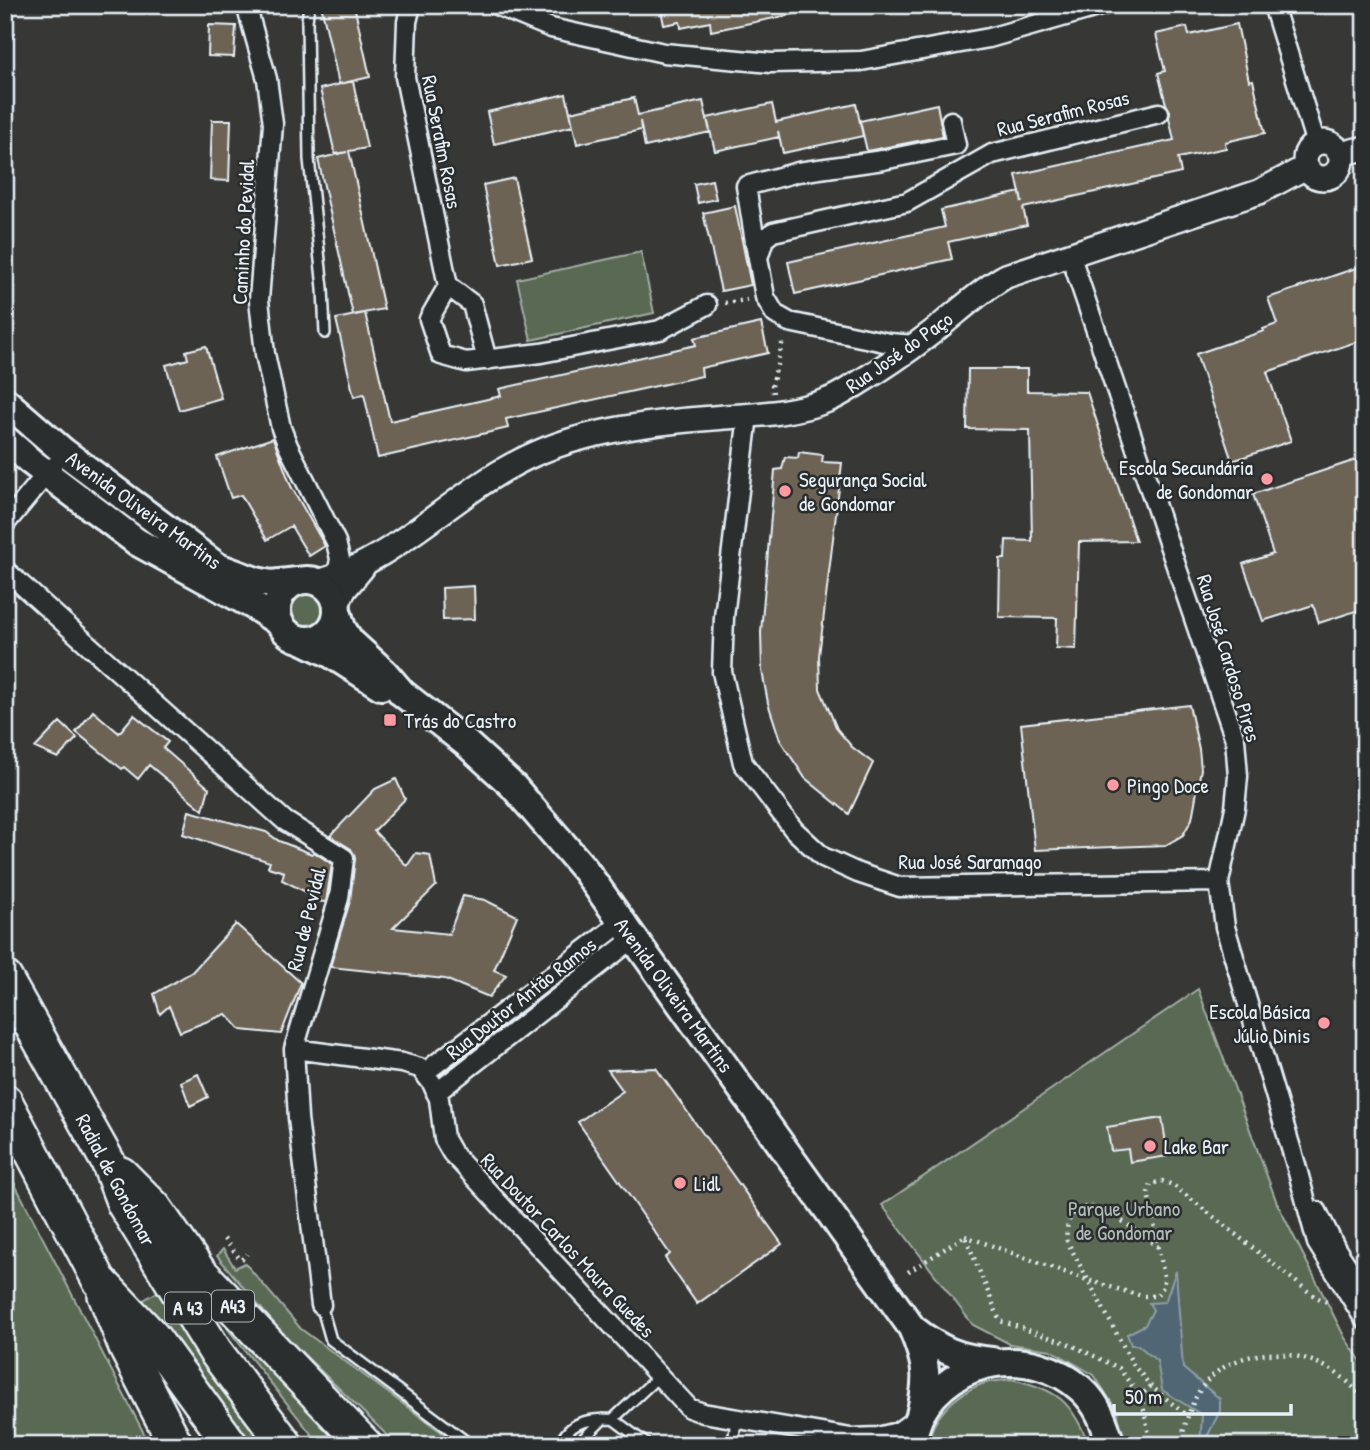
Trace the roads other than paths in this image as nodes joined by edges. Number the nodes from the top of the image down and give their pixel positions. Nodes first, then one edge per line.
1 (246, 5) edge
2 (309, 5) edge
3 (411, 5) edge
4 (496, 5) edge
5 (1104, 5) edge
6 (1273, 5) edge
7 (1159, 113) dead end
8 (951, 121) dead end
9 (1317, 144) junction
10 (1365, 148) edge
11 (1340, 154) junction
12 (1306, 167) junction
13 (1070, 254) junction
14 (758, 258) junction
15 (448, 286) junction
16 (707, 306) road end
17 (325, 333) dead end
18 (915, 345) junction
19 (487, 360) junction
20 (5, 401) edge
21 (748, 415) junction
22 (5, 439) edge
23 (64, 452) junction
24 (47, 474) junction
25 (5, 524) edge
26 (372, 557) junction
27 (5, 570) edge
28 (318, 579) junction
29 (337, 609) junction
30 (280, 623) junction
31 (302, 640) junction
32 (402, 693) junction
33 (1219, 882) junction
34 (628, 930) junction
35 (5, 978) edge
36 (294, 1049) junction
37 (424, 1073) junction
38 (436, 1093) junction
39 (5, 1101) edge
40 (108, 1162) junction
41 (1331, 1253) junction
42 (99, 1280) junction
43 (1364, 1291) edge
44 (321, 1306) joint
45 (1364, 1319) edge
46 (912, 1328) junction
47 (995, 1362) junction
48 (659, 1376) junction
49 (920, 1415) junction
50 (608, 1419) junction
51 (736, 1419) junction
52 (857, 1441) edge
53 (176, 1445) edge
54 (231, 1445) edge
55 (286, 1445) edge
56 (365, 1445) edge
57 (471, 1445) edge
58 (561, 1445) edge
59 (577, 1445) edge
60 (648, 1445) edge
61 (733, 1445) edge
62 (911, 1445) edge
63 (1111, 1445) edge

1 - 28 street, Caminho do Pevidal
2 - 17 lane
3 - 15 street, Rua Serafim Rosas
4 - 5 street
6 - 9 street
7 - 14 street, Rua Serafim Rosas
8 - 14 street
9 - 11 street
9 - 12 street
10 - 11 street
11 - 12 street
12 - 13 street, Rua José do Paço
13 - 18 street, Rua José do Paço
13 - 33 street, Rua José Cardoso Pires
14 - 18 street
15 - 19 street
15 - 19 street
16 - 19 street
18 - 21 street, Rua José do Paço
20 - 23 main road, Avenida Oliveira Martins
21 - 26 street, Rua José do Paço
21 - 33 street, Rua José Saramago
22 - 24 main road, Avenida Oliveira Martins
23 - 24 street
23 - 28 main road, Avenida Oliveira Martins
24 - 25 street
24 - 30 main road, Avenida Oliveira Martins
26 - 28 street, Rua José do Paço
26 - 29 street, Rua José do Paço
27 - 36 street, Rua de Pevidal
28 - 29 main road
28 - 30 main road
29 - 31 main road
29 - 32 main road, Avenida Oliveira Martins
30 - 31 main road
31 - 32 main road, Avenida Oliveira Martins
32 - 34 main road, Avenida Oliveira Martins
33 - 41 street, Rua José Cardoso Pires
34 - 37 street, Rua Doutor Antão Ramos
34 - 38 street, Rua Doutor Antão Ramos
34 - 46 main road, Avenida Oliveira Martins
35 - 40 highway, Radial de Gondomar / A 43
36 - 37 street
36 - 44 street, Rua de Pevidal
37 - 38 street, Rua Doutor Carlos Moura Guedes
38 - 48 street, Rua Doutor Carlos Moura Guedes
39 - 42 highway, A 43
40 - 55 highway, Radial de Gondomar / A 43
40 - 56 highway, A43
41 - 43 street, Rua José Cardoso Pires
41 - 45 street, Rua José Cardoso Pires
42 - 53 highway
42 - 54 highway, A 43
44 - 57 lane
46 - 47 main road, Avenida Oliveira Martins
46 - 49 main road, Avenida Oliveira Martins
47 - 49 main road
47 - 63 main road
48 - 50 lane
48 - 51 street, Rua Doutor Carlos Moura Guedes
49 - 52 street, Rua Doutor Carlos Moura Guedes
49 - 62 main road, Avenida Oliveira Martins
50 - 58 lane
50 - 59 lane
50 - 60 lane
51 - 52 street, Rua Doutor Carlos Moura Guedes
51 - 61 lane

